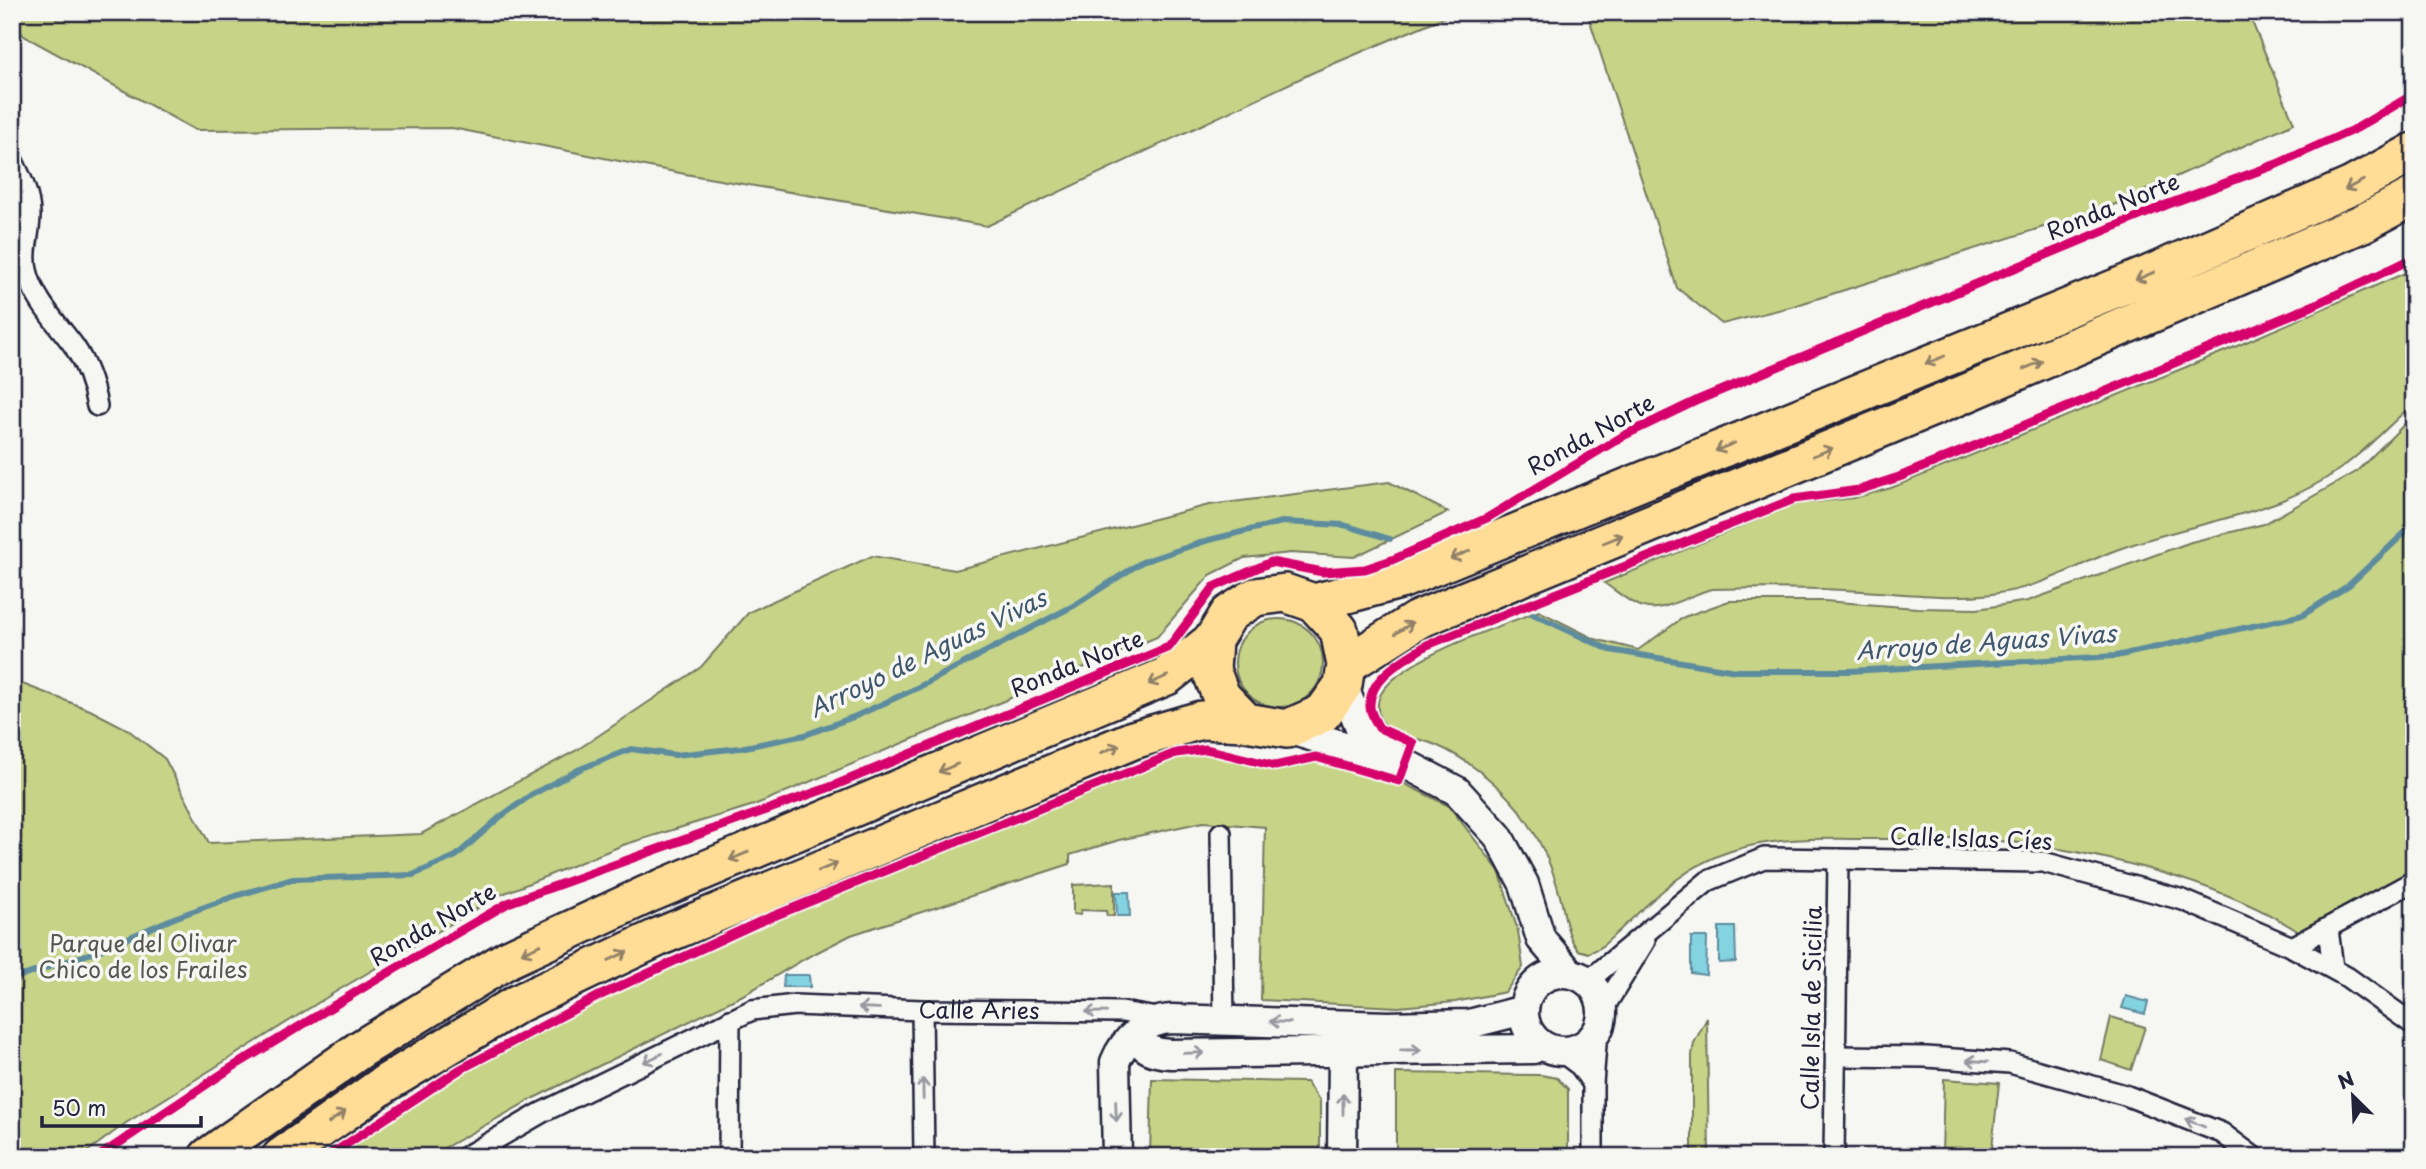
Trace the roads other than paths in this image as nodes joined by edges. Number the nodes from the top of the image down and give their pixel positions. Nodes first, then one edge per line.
1 (2414, 152) edge
2 (12, 159) edge
3 (2414, 196) edge
4 (97, 406) dead end
5 (1314, 603) junction
6 (1213, 640) junction
7 (1345, 675) junction
8 (1246, 722) junction
9 (1287, 729) junction
10 (1404, 763) junction
11 (1221, 833) dead end
12 (1838, 859) junction
13 (2414, 881) edge
14 (1653, 928) junction
15 (2328, 929) junction
16 (1541, 939) junction
17 (2292, 947) junction
18 (2333, 968) junction
19 (1579, 977) junction
20 (1529, 998) junction
21 (922, 1010) junction
22 (1164, 1019) junction
23 (730, 1020) junction
24 (1224, 1020) junction
25 (1600, 1021) junction
26 (2414, 1025) edge
27 (1135, 1034) junction
28 (1339, 1038) junction
29 (1550, 1047) junction
30 (1836, 1056) junction
31 (1593, 1084) junction
32 (208, 1157) edge
33 (281, 1157) edge
34 (465, 1157) edge
35 (729, 1157) edge
36 (923, 1157) edge
37 (1116, 1157) edge
38 (1342, 1157) edge
39 (1593, 1157) edge
40 (1834, 1157) edge
41 (2254, 1157) edge

1 -> 5 highway
2 - 4 street
7 -> 3 highway
5 - 6 highway, Ronda Norte
5 - 7 highway
6 - 8 highway
6 -> 32 highway, Ronda Norte
7 - 9 highway
7 - 10 main road
8 - 9 highway
33 -> 8 highway
9 - 10 main road
10 - 16 main road
11 - 24 street
12 - 14 street, Calle Islas Cíes
12 - 17 street, Calle Islas Cíes
12 - 30 street, Calle Isla de Sicilia
13 - 15 street
14 - 19 street, Calle Islas Cíes
14 - 25 street, Calle Islas Cíes
15 - 17 street
15 - 18 street
16 - 19 main road
16 - 20 main road
17 - 18 street, Calle Islas Cíes
18 - 26 street, Calle Islas Cíes
19 - 20 main road
19 - 25 main road
20 - 28 main road, Calle Aries
20 - 29 main road
22 -> 21 street, Calle Aries
21 -> 23 street, Calle Aries
36 -> 21 street
22 - 24 main road, Calle Aries
22 - 27 main road
23 -> 34 street, Calle Aries
23 - 35 street
28 -> 24 main road, Calle Aries
25 - 29 main road
25 - 31 street
27 -> 28 main road, Calle Aries
27 -> 37 main road
28 -> 29 main road, Calle Aries
38 -> 28 main road
29 - 31 street
30 - 40 street, Calle Isla de Sicilia
41 -> 30 street
31 - 39 street

